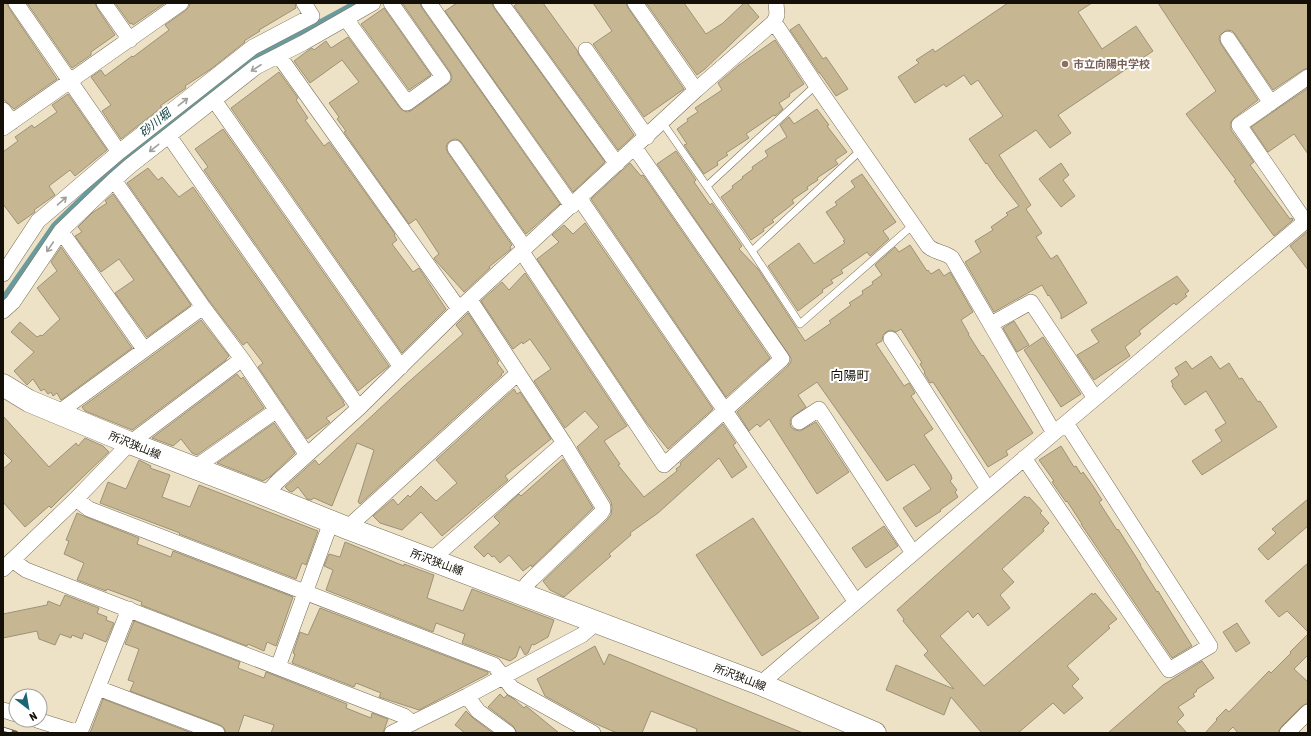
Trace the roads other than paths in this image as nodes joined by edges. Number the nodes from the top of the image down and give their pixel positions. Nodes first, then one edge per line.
1 (16, 3) edge
2 (104, 3) edge
3 (181, 3) edge
4 (304, 3) edge
5 (373, 3) edge
6 (391, 3) edge
7 (429, 3) edge
8 (501, 3) edge
9 (635, 3) edge
10 (776, 3) edge
11 (346, 19) junction
12 (774, 22) junction
13 (293, 26) junction
14 (1228, 39) dead end
15 (130, 40) junction
16 (303, 43) junction
17 (586, 50) dead end
18 (279, 56) junction
19 (1308, 77) edge
20 (71, 81) junction
21 (816, 85) junction
22 (696, 90) junction
23 (214, 100) junction
24 (1271, 103) junction
25 (6, 120) edge
26 (662, 122) junction
27 (169, 136) junction
28 (647, 136) junction
29 (455, 148) dead end
30 (635, 148) junction
31 (861, 150) junction
32 (119, 152) junction
33 (617, 164) junction
34 (114, 180) junction
35 (707, 186) junction
36 (576, 202) junction
37 (1307, 220) edge
38 (913, 225) junction
39 (61, 231) junction
40 (524, 250) junction
41 (752, 251) junction
42 (3, 274) edge
43 (465, 305) junction
44 (203, 306) junction
45 (3, 311) edge
46 (991, 324) junction
47 (891, 339) dead end
48 (144, 349) junction
49 (242, 359) junction
50 (401, 366) junction
51 (518, 373) junction
52 (3, 385) edge
53 (1095, 398) junction
54 (358, 408) junction
55 (277, 410) junction
56 (725, 411) junction
57 (58, 413) junction
58 (799, 422) dead end
59 (1066, 423) junction
60 (1054, 433) junction
61 (130, 443) junction
62 (564, 443) junction
63 (307, 455) junction
64 (1024, 458) junction
65 (194, 469) junction
66 (988, 489) junction
67 (265, 495) junction
68 (76, 499) junction
69 (339, 525) junction
70 (913, 553) junction
71 (431, 560) junction
72 (8, 564) edge
73 (305, 592) junction
74 (523, 594) junction
75 (856, 602) junction
76 (129, 609) junction
77 (595, 622) junction
78 (278, 667) junction
79 (503, 676) junction
80 (760, 684) junction
81 (98, 688) junction
82 (467, 696) junction
83 (1308, 712) edge
84 (48, 723) edge
85 (413, 723) junction
86 (217, 733) edge
87 (392, 733) edge
88 (508, 733) edge
89 (593, 733) edge
90 (875, 733) edge
91 (1287, 733) edge

1 - 20 street
2 - 15 street
3 - 15 street
4 - 13 street
5 - 11 street
6 - 11 street
7 - 36 street
8 - 33 street
9 - 22 street
10 - 12 street
11 - 16 street
12 - 21 street
12 - 22 street
13 - 16 street
32 -> 13 street
14 - 24 street
15 - 20 street
16 - 18 street
17 - 28 street
18 -> 23 street
18 - 43 street
19 - 24 street
20 - 25 street
20 - 32 street
21 - 31 street
21 - 35 lane
22 - 26 street
23 - 27 street
23 - 50 street
24 - 37 street
26 - 28 street
26 - 35 lane
27 -> 34 street
27 - 54 street
28 - 30 street
29 - 40 street
30 - 33 street
30 - 56 street
31 - 38 street
31 - 41 lane
42 -> 32 street
33 - 36 street
34 - 39 street
34 - 44 street
35 - 41 lane
36 - 40 street
36 - 56 street
37 - 53 street
38 - 41 lane
38 - 46 street
39 -> 45 street
39 - 48 street
40 - 43 street
40 - 56 street
43 - 50 street
43 - 51 street
44 - 48 street
44 - 49 street
46 - 53 street
46 - 60 street
47 - 66 street
48 - 57 street
49 - 55 street
49 - 61 street
50 - 54 street
51 - 62 street
51 - 69 street
52 - 57 main road, 所沢狭山線
53 - 59 street
54 - 63 street
55 - 63 street
55 - 65 street
56 - 75 street
57 - 61 main road, 所沢狭山線
58 - 70 street
59 - 60 street
59 - 64 street
60 - 64 street
61 - 65 main road, 所沢狭山線
61 - 68 street
62 - 71 street
62 - 74 street
63 - 67 street
64 - 66 street
65 - 67 main road, 所沢狭山線
66 - 70 street
67 - 69 main road, 所沢狭山線
68 - 72 street
68 - 73 street
69 - 71 main road, 所沢狭山線
69 - 73 street
70 - 75 street
71 - 74 main road, 所沢狭山線
72 - 76 street
73 - 78 street
73 - 79 street
74 - 77 main road, 所沢狭山線
75 - 80 street
76 - 78 street
76 - 81 street
77 - 79 street
77 - 80 main road, 所沢狭山線
78 - 85 street
79 - 82 street
79 - 89 street
80 - 90 main road, 所沢狭山線
81 - 84 street
81 - 86 street
82 - 85 street
82 - 88 street
83 - 91 street
85 - 87 street

